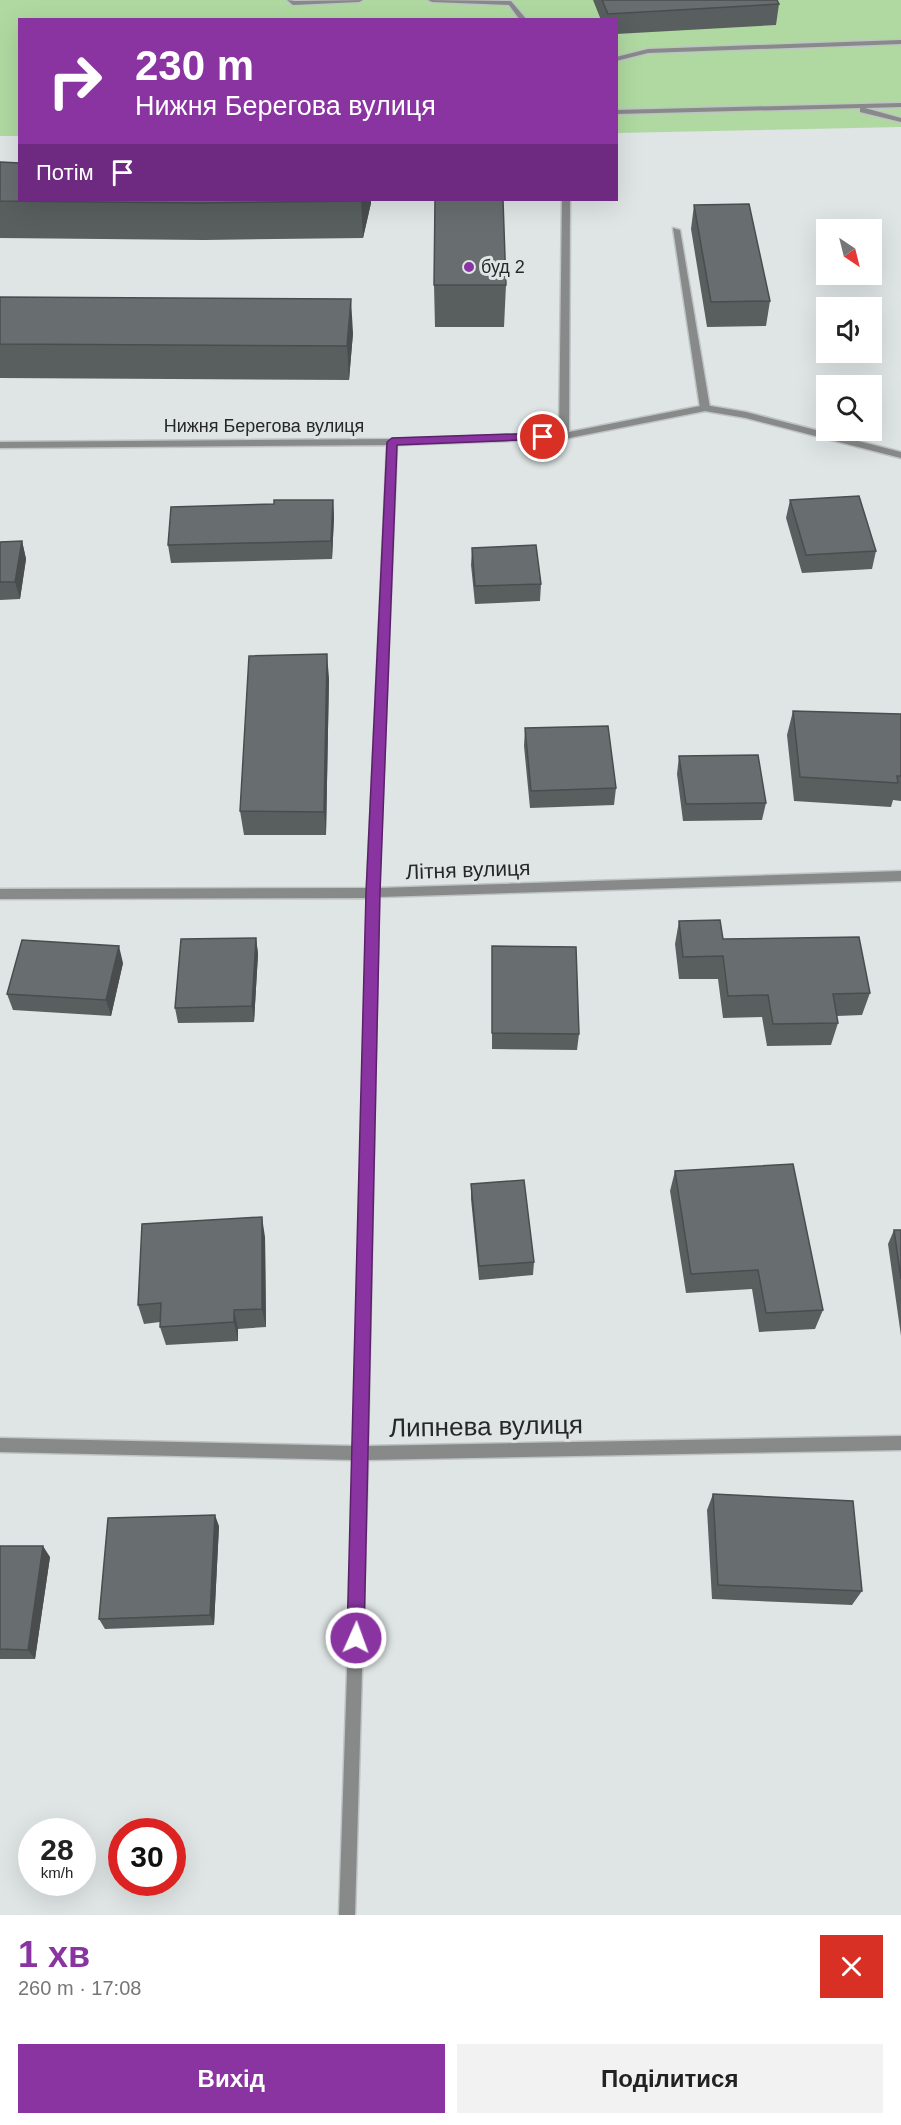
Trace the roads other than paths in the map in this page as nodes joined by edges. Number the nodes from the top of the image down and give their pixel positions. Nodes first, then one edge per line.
1 (291, 0) edge
2 (359, 0) edge
3 (432, 0) edge
4 (523, 18) edge
5 (901, 42) edge
6 (618, 58) edge
7 (901, 105) edge
8 (848, 106) junction
9 (618, 112) edge
10 (901, 120) edge
11 (566, 201) edge
12 (676, 230) dead end
13 (705, 408) junction
14 (564, 436) junction
15 (392, 442) junction
16 (0, 445) edge
17 (901, 455) edge
18 (901, 876) edge
19 (373, 893) junction
20 (0, 894) edge
21 (901, 1443) edge
22 (0, 1445) edge
23 (361, 1453) junction
24 (347, 1915) edge

1 - 2 street
3 - 4 street
5 - 6 street
7 - 8 street
8 - 9 street
8 - 10 street
11 - 14 street
12 - 13 street
13 - 14 street, Нижня Берегова вулиця
13 - 17 street
14 - 15 street, Нижня Берегова вулиця
15 - 16 street, Нижня Берегова вулиця
15 - 19 street
18 - 19 street, Літня вулиця
19 - 20 street, Літня вулиця
19 - 23 street
21 - 23 street, Липнева вулиця
22 - 23 street, Липнева вулиця
23 - 24 street

